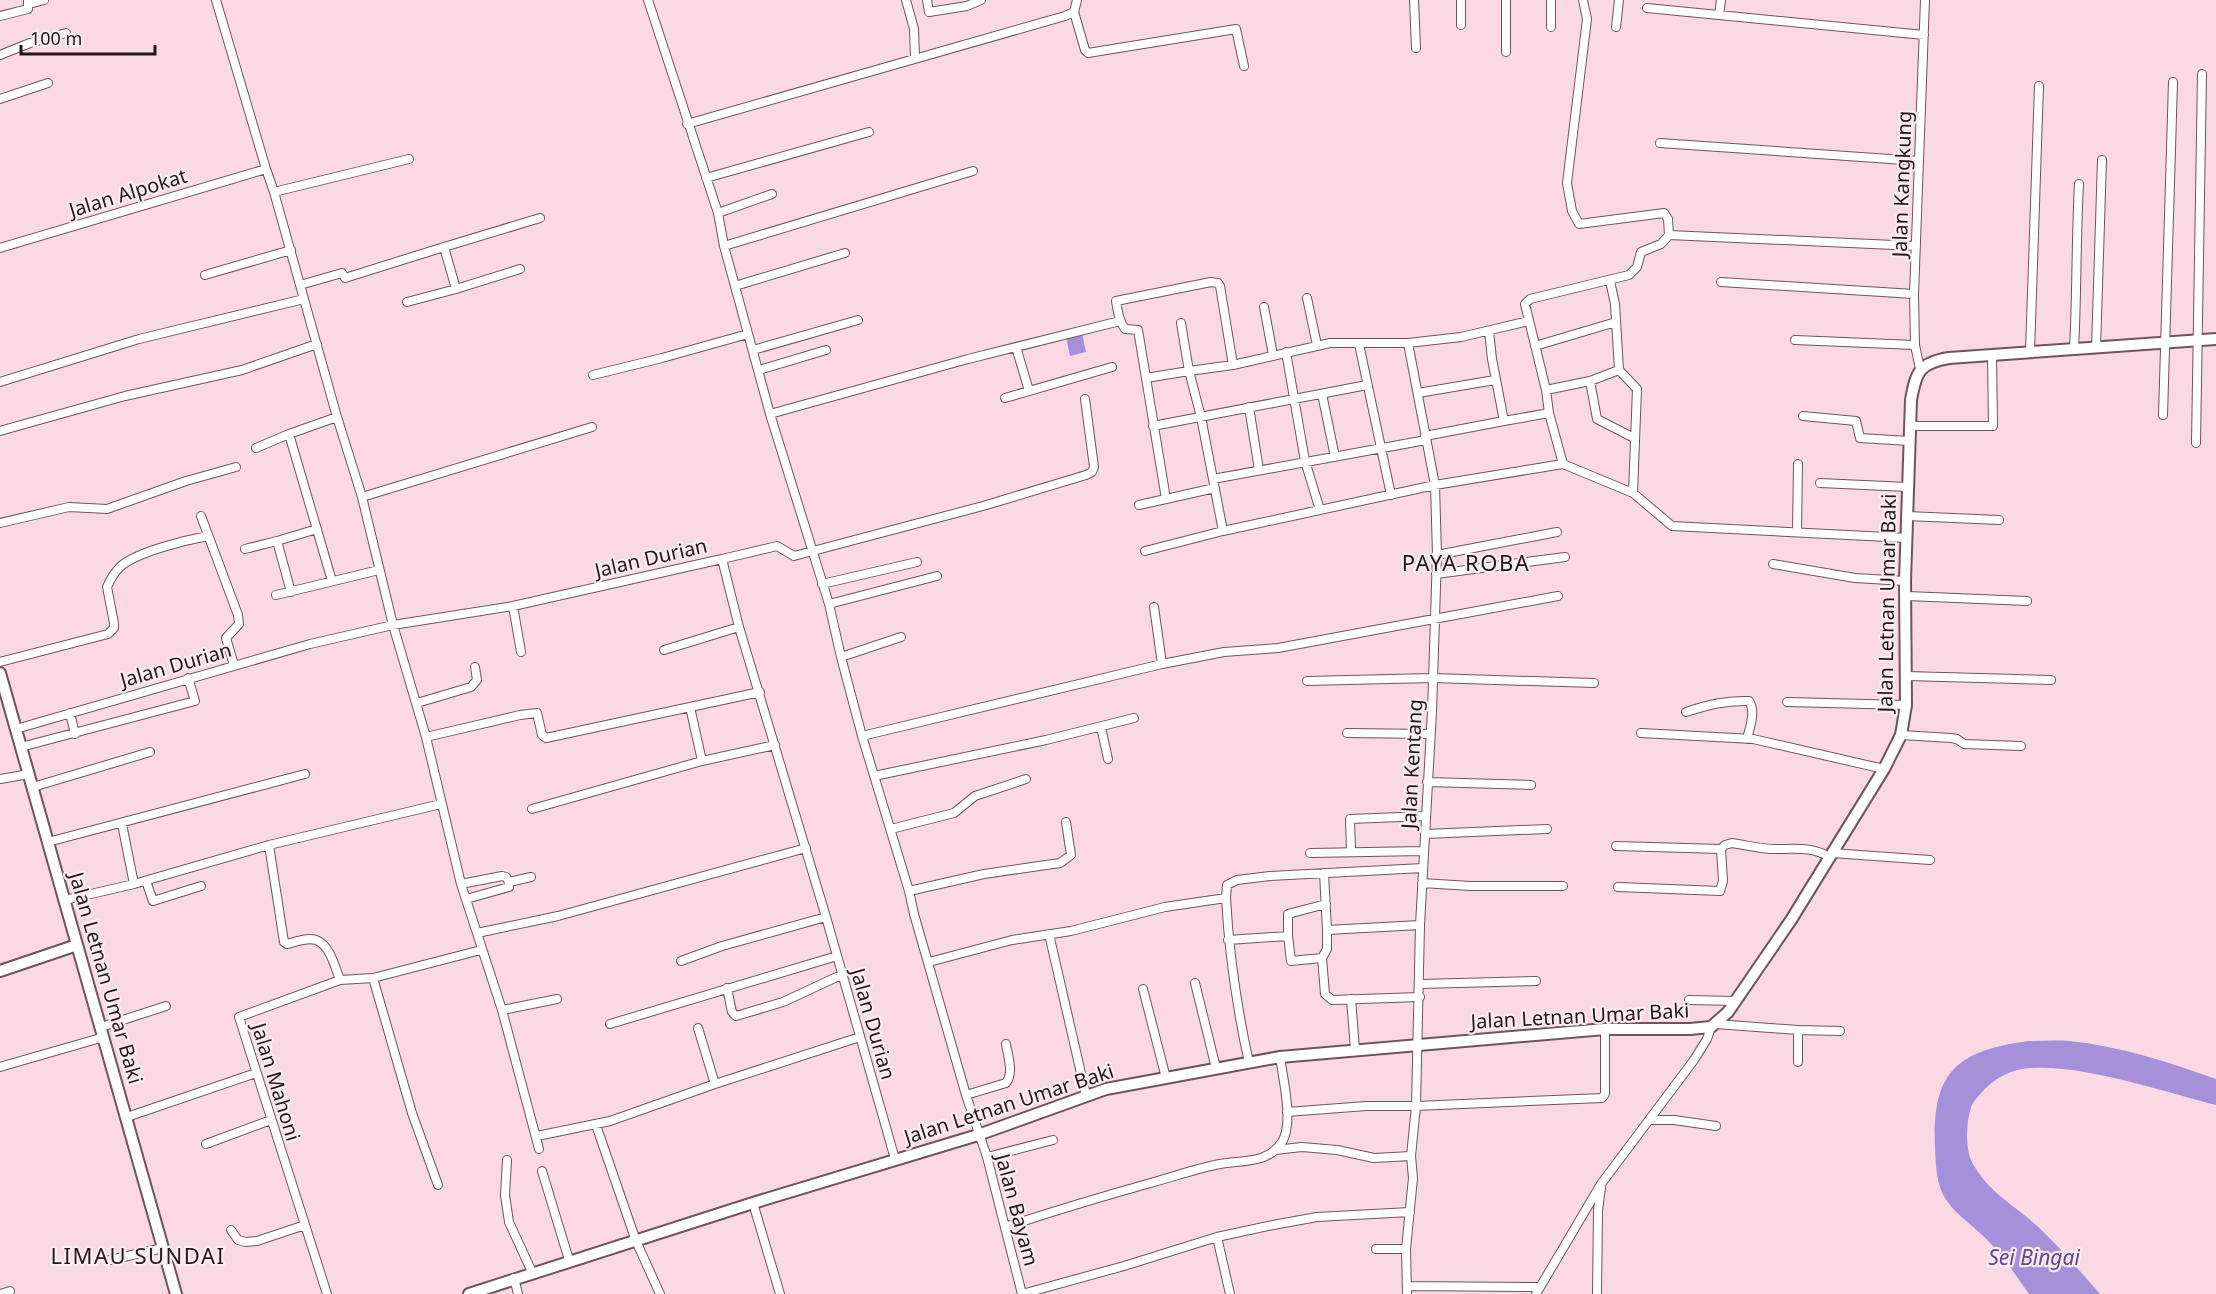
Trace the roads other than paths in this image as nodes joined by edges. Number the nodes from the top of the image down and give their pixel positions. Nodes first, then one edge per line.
1 (44, 0) edge
2 (216, 0) edge
3 (648, 0) edge
4 (906, 0) edge
5 (927, 0) edge
6 (981, 0) edge
7 (1077, 0) edge
8 (1414, 0) edge
9 (1461, 0) edge
10 (1506, 0) edge
11 (1551, 0) edge
12 (1583, 0) edge
13 (1619, 0) edge
14 (1721, 0) edge
15 (1925, 0) edge
16 (28, 2) edge
17 (1647, 8) dead end
18 (1074, 12) junction
19 (1719, 15) junction
20 (0, 16) edge
21 (1461, 25) dead end
22 (1551, 27) dead end
23 (1616, 27) dead end
24 (66, 33) dead end
25 (1924, 35) junction
26 (1416, 48) dead end
27 (1506, 52) dead end
28 (0, 55) edge
29 (915, 58) junction
30 (1244, 66) dead end
31 (2202, 74) dead end
32 (2173, 82) dead end
33 (48, 83) dead end
34 (2039, 86) dead end
35 (0, 99) edge
36 (687, 124) junction
37 (869, 132) dead end
38 (1660, 143) dead end
39 (409, 159) dead end
40 (2102, 160) dead end
41 (1919, 161) junction
42 (266, 169) junction
43 (973, 171) dead end
44 (706, 178) junction
45 (2079, 184) dead end
46 (274, 192) junction
47 (772, 194) dead end
48 (718, 213) junction
49 (540, 218) dead end
50 (1669, 235) junction
51 (724, 246) junction
52 (1916, 246) junction
53 (0, 248) edge
54 (444, 248) junction
55 (291, 250) junction
56 (845, 253) dead end
57 (520, 269) dead end
58 (205, 275) dead end
59 (1610, 281) junction
60 (1721, 282) dead end
61 (300, 285) junction
62 (735, 286) junction
63 (456, 288) junction
64 (1914, 294) junction
65 (1307, 298) dead end
66 (304, 299) junction
67 (406, 302) dead end
68 (1264, 307) dead end
69 (858, 320) dead end
70 (1119, 321) junction
71 (1529, 321) junction
72 (1617, 322) junction
73 (1181, 323) dead end
74 (1489, 331) junction
75 (748, 334) junction
76 (2216, 339) edge
77 (1795, 340) dead end
78 (2198, 340) junction
79 (1408, 343) junction
80 (2165, 343) junction
81 (317, 344) junction
82 (1359, 344) junction
83 (1317, 345) junction
84 (1915, 345) junction
85 (1535, 346) junction
86 (1016, 347) junction
87 (2096, 348) junction
88 (753, 350) junction
89 (826, 350) dead end
90 (2074, 350) junction
91 (1286, 352) junction
92 (2030, 352) junction
93 (1992, 355) junction
94 (1273, 356) junction
95 (1233, 365) junction
96 (1112, 367) dead end
97 (1920, 369) junction
98 (759, 370) junction
99 (1619, 370) junction
100 (1188, 371) junction
101 (593, 375) dead end
102 (1146, 378) junction
103 (1495, 380) junction
104 (1590, 381) junction
105 (0, 382) edge
106 (1367, 385) junction
107 (1546, 390) junction
108 (1029, 391) junction
109 (1418, 393) junction
110 (1322, 394) junction
111 (1005, 398) dead end
112 (1085, 399) dead end
113 (1294, 399) junction
114 (1249, 407) junction
115 (1549, 413) junction
116 (770, 414) junction
117 (2163, 415) dead end
118 (1803, 416) dead end
119 (337, 417) junction
120 (1201, 417) junction
121 (1504, 421) junction
122 (1153, 426) junction
123 (1910, 426) junction
124 (592, 427) dead end
125 (0, 431) edge
126 (289, 434) junction
127 (1426, 438) junction
128 (1634, 438) junction
129 (1909, 441) junction
130 (2196, 443) dead end
131 (256, 448) dead end
132 (1380, 449) junction
133 (1335, 457) junction
134 (1305, 461) junction
135 (1563, 464) junction
136 (1798, 464) dead end
137 (236, 467) dead end
138 (1259, 470) junction
139 (1214, 483) junction
140 (1820, 483) dead end
141 (1435, 485) junction
142 (1908, 487) junction
143 (1633, 493) junction
144 (1391, 495) junction
145 (362, 497) junction
146 (1166, 499) junction
147 (1139, 505) dead end
148 (1320, 510) junction
149 (201, 516) dead end
150 (1907, 516) junction
151 (1999, 520) dead end
152 (0, 523) edge
153 (317, 529) junction
154 (1223, 531) junction
155 (1797, 531) junction
156 (1557, 532) dead end
157 (208, 536) junction
158 (1907, 538) junction
159 (277, 541) junction
160 (245, 549) dead end
161 (812, 551) junction
162 (1145, 551) dead end
163 (1437, 555) junction
164 (1565, 557) dead end
165 (722, 559) junction
166 (917, 562) dead end
167 (1773, 564) dead end
168 (379, 570) junction
169 (1436, 574) junction
170 (937, 576) dead end
171 (332, 581) junction
172 (1905, 581) junction
173 (822, 584) junction
174 (291, 592) junction
175 (276, 595) dead end
176 (1558, 596) dead end
177 (1907, 596) junction
178 (2027, 601) dead end
179 (829, 604) junction
180 (513, 606) junction
181 (1154, 607) dead end
182 (1436, 618) junction
183 (393, 625) junction
184 (739, 627) junction
185 (901, 637) dead end
186 (664, 650) dead end
187 (520, 652) dead end
188 (841, 657) junction
189 (0, 662) edge
190 (1162, 664) junction
191 (234, 665) junction
192 (475, 667) dead end
193 (0, 673) edge
194 (1906, 676) junction
195 (188, 678) junction
196 (1432, 678) junction
197 (2051, 680) dead end
198 (1307, 681) dead end
199 (1594, 683) dead end
200 (760, 692) junction
201 (1787, 702) dead end
202 (417, 703) junction
203 (1906, 705) junction
204 (690, 707) junction
205 (1686, 712) dead end
206 (70, 713) junction
207 (1134, 718) dead end
208 (1101, 727) junction
209 (16, 729) junction
210 (1347, 733) dead end
211 (75, 734) junction
212 (1431, 734) junction
213 (1641, 734) dead end
214 (862, 735) junction
215 (1901, 735) junction
216 (426, 737) junction
217 (1748, 739) junction
218 (775, 745) junction
219 (2021, 746) dead end
220 (21, 747) junction
221 (150, 752) dead end
222 (1108, 759) dead end
223 (702, 761) junction
224 (1884, 769) junction
225 (29, 774) junction
226 (306, 774) dead end
227 (874, 776) junction
228 (0, 778) edge
229 (1026, 779) dead end
230 (1427, 782) junction
231 (1531, 785) dead end
232 (33, 788) junction
233 (441, 804) junction
234 (532, 809) dead end
235 (1426, 816) junction
236 (1066, 822) dead end
237 (122, 824) junction
238 (891, 829) junction
239 (1547, 829) dead end
240 (1425, 834) junction
241 (48, 842) junction
242 (269, 845) junction
243 (1616, 846) dead end
244 (806, 848) junction
245 (1721, 849) junction
246 (1351, 851) junction
247 (1424, 851) junction
248 (1310, 853) dead end
249 (1830, 855) junction
250 (1930, 860) dead end
251 (1423, 868) junction
252 (1324, 873) junction
253 (531, 878) dead end
254 (146, 881) junction
255 (509, 882) junction
256 (1422, 883) junction
257 (134, 884) junction
258 (461, 884) junction
259 (201, 886) dead end
260 (1563, 886) dead end
261 (1618, 887) dead end
262 (909, 891) junction
263 (1226, 898) junction
264 (466, 899) junction
265 (65, 900) junction
266 (1326, 904) junction
267 (826, 917) junction
268 (1420, 926) junction
269 (1327, 930) junction
270 (477, 933) junction
271 (1049, 934) junction
272 (1288, 936) junction
273 (1228, 940) junction
274 (77, 945) junction
275 (481, 950) junction
276 (837, 957) junction
277 (1322, 958) junction
278 (681, 961) dead end
279 (929, 962) junction
280 (0, 971) edge
281 (842, 975) junction
282 (373, 978) junction
283 (340, 980) junction
284 (1536, 981) dead end
285 (1195, 983) dead end
286 (1420, 984) junction
287 (727, 988) junction
288 (1143, 989) dead end
289 (1420, 997) junction
290 (557, 999) dead end
291 (1351, 999) junction
292 (1689, 1000) dead end
293 (1735, 1001) junction
294 (166, 1006) dead end
295 (502, 1010) junction
296 (610, 1024) dead end
297 (1714, 1025) junction
298 (698, 1028) dead end
299 (1605, 1029) junction
300 (1798, 1030) junction
301 (1840, 1031) dead end
302 (102, 1032) junction
303 (860, 1037) junction
304 (1006, 1044) dead end
305 (1419, 1044) junction
306 (1355, 1049) junction
307 (1280, 1057) junction
308 (1798, 1062) dead end
309 (1249, 1063) junction
310 (0, 1067) edge
311 (1216, 1068) junction
312 (256, 1073) junction
313 (1166, 1078) junction
314 (715, 1084) junction
315 (966, 1095) junction
316 (1086, 1095) junction
317 (1416, 1106) junction
318 (1287, 1112) junction
319 (127, 1117) junction
320 (271, 1120) junction
321 (1649, 1120) junction
322 (596, 1125) junction
323 (1716, 1126) dead end
324 (978, 1135) junction
325 (537, 1136) junction
326 (1053, 1140) dead end
327 (206, 1144) dead end
328 (539, 1149) dead end
329 (1274, 1150) junction
330 (1411, 1156) junction
331 (987, 1157) junction
332 (895, 1158) junction
333 (507, 1160) dead end
334 (542, 1171) dead end
335 (1601, 1184) junction
336 (438, 1185) dead end
337 (753, 1203) junction
338 (1410, 1212) junction
339 (305, 1225) junction
340 (1005, 1227) junction
341 (231, 1230) dead end
342 (1217, 1237) junction
343 (636, 1241) junction
344 (163, 1248) junction
345 (1376, 1249) dead end
346 (1406, 1250) junction
347 (110, 1260) dead end
348 (569, 1260) junction
349 (532, 1272) junction
350 (514, 1278) junction
351 (1407, 1290) edge
352 (1538, 1290) edge
353 (10, 1291) dead end
354 (2, 1294) edge
355 (176, 1294) edge
356 (327, 1294) edge
357 (469, 1294) edge
358 (518, 1294) edge
359 (660, 1294) edge
360 (780, 1294) edge
361 (1022, 1294) edge
362 (1230, 1294) edge
363 (1597, 1294) edge

1 - 16 street
2 - 42 street
3 - 36 street, Jalan Bayam
4 - 29 street
5 - 6 street
7 - 18 street
8 - 26 street
9 - 21 street
10 - 27 street
11 - 22 street
12 - 50 street
13 - 23 street
14 - 19 street
15 - 25 street, Jalan Kangkung
16 - 20 street
17 - 19 street
18 - 29 street
18 - 30 street
19 - 25 street
24 - 28 street
25 - 41 street, Jalan Kangkung
29 - 36 street
31 - 78 street
32 - 80 street
33 - 35 street
34 - 92 street
36 - 44 street, Jalan Bayam
37 - 44 street
38 - 41 street
39 - 46 street
40 - 87 street
41 - 52 street, Jalan Kangkung
42 - 46 street
42 - 53 street, Jalan Alpokat
43 - 51 street
44 - 48 street, Jalan Bayam
45 - 90 street
46 - 55 street
47 - 48 street
48 - 51 street, Jalan Bayam
49 - 54 street
50 - 52 street
50 - 59 street
51 - 62 street, Jalan Bayam
52 - 64 street, Jalan Kangkung
54 - 61 street
54 - 63 street
55 - 58 street
55 - 61 street
56 - 62 street
57 - 63 street
59 - 71 street
59 - 72 street
60 - 64 street
61 - 66 street
62 - 75 street, Jalan Bayam
63 - 67 street
64 - 84 street, Jalan Kangkung
65 - 83 street
66 - 81 street
66 - 105 street
68 - 94 street
69 - 88 street
70 - 86 street
70 - 95 street
70 - 102 street
71 - 74 street
71 - 85 street
72 - 85 street
72 - 99 street
73 - 100 street
74 - 79 street
74 - 103 street
75 - 88 street, Jalan Bayam
75 - 101 street
76 - 78 street
77 - 84 street
78 - 80 street
78 - 130 street
79 - 82 street
79 - 109 street, Jalan Kentang
80 - 87 street
80 - 117 street
81 - 119 street
81 - 125 street
82 - 83 street
82 - 106 street
83 - 91 street
84 - 97 street, Jalan Kangkung
85 - 107 street
86 - 108 street
86 - 116 street
87 - 90 street
88 - 98 street, Jalan Bayam
89 - 98 street
90 - 92 street
91 - 94 street
91 - 113 street
92 - 93 street
93 - 97 street
93 - 123 street
94 - 95 street
95 - 100 street
96 - 108 street
97 - 123 street, Jalan Letnan Umar Baki
98 - 116 street, Jalan Bayam
99 - 104 street
99 - 128 street
100 - 102 street
100 - 120 street
102 - 122 street
103 - 109 street
103 - 121 street
104 - 107 street
104 - 128 street
106 - 110 street
106 - 132 street
107 - 115 street
108 - 111 street
109 - 127 street, Jalan Kentang
110 - 113 street
110 - 133 street
112 - 161 street
113 - 114 street
113 - 134 street
114 - 120 street
114 - 138 street
115 - 121 street
115 - 135 street
116 - 161 street, Jalan Bayam
118 - 129 street
119 - 126 street
119 - 145 street
120 - 122 street
120 - 139 street
121 - 127 street
122 - 146 street
123 - 129 street, Jalan Letnan Umar Baki
124 - 145 street
126 - 131 street
126 - 153 street
127 - 132 street
127 - 141 street, Jalan Kentang
128 - 143 street
129 - 142 street, Jalan Letnan Umar Baki
132 - 133 street
132 - 144 street
133 - 134 street
134 - 138 street
134 - 148 street
135 - 141 street
135 - 143 street
136 - 155 street
137 - 152 street
138 - 139 street
139 - 146 street
139 - 154 street
140 - 142 street
141 - 144 street
141 - 163 street, Jalan Kentang
142 - 150 street, Jalan Letnan Umar Baki
143 - 155 street
144 - 148 street
145 - 168 street
146 - 147 street
148 - 154 street
149 - 157 street
150 - 151 street
150 - 158 street, Jalan Letnan Umar Baki
153 - 159 street
153 - 171 street
154 - 162 street
155 - 158 street
156 - 163 street
157 - 189 street
157 - 191 street
158 - 172 street, Jalan Letnan Umar Baki
159 - 160 street
159 - 174 street
161 - 165 street
161 - 173 street, Jalan Bayam
163 - 169 street, Jalan Kentang
164 - 169 street
165 - 180 street, Jalan Durian
165 - 184 street, Jalan Durian
166 - 173 street
167 - 172 street
168 - 171 street
168 - 183 street
169 - 182 street, Jalan Kentang
170 - 179 street
171 - 174 street
172 - 177 street, Jalan Letnan Umar Baki
173 - 179 street, Jalan Bayam
174 - 175 street
176 - 182 street
177 - 178 street
177 - 194 street, Jalan Letnan Umar Baki
179 - 188 street, Jalan Bayam
180 - 183 street, Jalan Durian
180 - 187 street
181 - 190 street
182 - 190 street
182 - 196 street, Jalan Kentang
183 - 191 street, Jalan Durian
183 - 202 street
184 - 186 street
184 - 200 street, Jalan Durian
185 - 188 street
188 - 214 street, Jalan Bayam
190 - 214 street
191 - 195 street, Jalan Durian
192 - 202 street
193 - 209 street, Jalan Letnan Umar Baki
194 - 197 street
194 - 203 street, Jalan Letnan Umar Baki
195 - 206 street, Jalan Durian
195 - 211 street
196 - 198 street
196 - 199 street
196 - 212 street, Jalan Kentang
200 - 204 street
200 - 218 street, Jalan Durian
201 - 203 street
202 - 216 street
203 - 215 street, Jalan Letnan Umar Baki
204 - 216 street
204 - 223 street
205 - 217 street
206 - 209 street, Jalan Durian
206 - 211 street
207 - 208 street
208 - 222 street
208 - 227 street
209 - 220 street, Jalan Letnan Umar Baki
210 - 212 street
211 - 220 street
212 - 230 street, Jalan Kentang
213 - 217 street
214 - 227 street, Jalan Bayam
215 - 219 street
215 - 224 street, Jalan Letnan Umar Baki
216 - 233 street
217 - 224 street
218 - 223 street
218 - 244 street, Jalan Durian
220 - 225 street, Jalan Letnan Umar Baki
221 - 232 street
223 - 234 street
224 - 249 street, Jalan Letnan Umar Baki
225 - 228 street
225 - 232 street, Jalan Letnan Umar Baki
226 - 237 street
227 - 238 street, Jalan Bayam
229 - 238 street
230 - 231 street
230 - 235 street, Jalan Kentang
232 - 241 street, Jalan Letnan Umar Baki
233 - 242 street
233 - 258 street
235 - 240 street, Jalan Kentang
235 - 246 street
236 - 262 street
237 - 241 street
237 - 257 street
238 - 262 street, Jalan Bayam
239 - 240 street
240 - 247 street, Jalan Kentang
241 - 265 street, Jalan Letnan Umar Baki
242 - 254 street
242 - 283 street
243 - 245 street
244 - 267 street, Jalan Durian
244 - 270 street
245 - 249 street
245 - 261 street
246 - 247 street
246 - 248 street
247 - 251 street, Jalan Kentang
249 - 250 street
249 - 293 street, Jalan Letnan Umar Baki
251 - 252 street
251 - 256 street, Jalan Kentang
252 - 263 street
252 - 266 street
253 - 255 street
254 - 257 street
254 - 259 street
255 - 258 street
255 - 264 street
256 - 260 street
256 - 268 street, Jalan Kentang
257 - 265 street
258 - 264 street
262 - 279 street, Jalan Bayam
263 - 271 street
263 - 273 street
264 - 270 street
265 - 274 street, Jalan Letnan Umar Baki
266 - 269 street
266 - 272 street
267 - 276 street, Jalan Durian
267 - 278 street
268 - 269 street
268 - 286 street, Jalan Kentang
269 - 277 street
270 - 275 street
271 - 279 street
271 - 316 street
272 - 273 street
272 - 277 street
273 - 309 street
274 - 280 street
274 - 302 street, Jalan Letnan Umar Baki
275 - 282 street, Jalan Mahoni
275 - 295 street
276 - 281 street, Jalan Durian
276 - 287 street
277 - 291 street
279 - 315 street, Jalan Bayam
281 - 287 street
281 - 303 street, Jalan Durian
282 - 283 street, Jalan Mahoni
282 - 336 street
283 - 312 street, Jalan Mahoni
284 - 286 street
285 - 311 street
286 - 289 street, Jalan Kentang
287 - 296 street
288 - 313 street
289 - 291 street
289 - 305 street, Jalan Kentang
290 - 295 street
291 - 306 street
292 - 293 street
293 - 297 street, Jalan Letnan Umar Baki
294 - 302 street
295 - 325 street
297 - 299 street, Jalan Letnan Umar Baki
297 - 300 street
297 - 321 street
298 - 314 street
299 - 305 street, Jalan Letnan Umar Baki
299 - 317 street
300 - 301 street
300 - 308 street
302 - 310 street
302 - 319 street, Jalan Letnan Umar Baki
303 - 314 street
303 - 332 street, Jalan Durian
304 - 315 street
305 - 306 street, Jalan Letnan Umar Baki
305 - 317 street, Jalan Kentang
306 - 307 street, Jalan Letnan Umar Baki
307 - 309 street, Jalan Letnan Umar Baki
307 - 318 street
309 - 311 street, Jalan Letnan Umar Baki
311 - 313 street, Jalan Letnan Umar Baki
312 - 319 street
312 - 320 street, Jalan Mahoni
313 - 316 street, Jalan Letnan Umar Baki
314 - 322 street
315 - 324 street, Jalan Bayam
316 - 324 street, Jalan Letnan Umar Baki
317 - 318 street
317 - 330 street, Jalan Kentang
318 - 329 street
319 - 344 street, Jalan Letnan Umar Baki
320 - 327 street
320 - 339 street, Jalan Mahoni
321 - 323 street
321 - 335 street
322 - 325 street
322 - 343 street
324 - 331 street, Jalan Bayam
324 - 332 street, Jalan Letnan Umar Baki
325 - 328 street
326 - 331 street
329 - 330 street
329 - 340 street
330 - 338 street, Jalan Kentang
331 - 340 street, Jalan Bayam
332 - 337 street, Jalan Letnan Umar Baki
333 - 349 street
334 - 348 street
335 - 352 street
335 - 363 street
337 - 343 street, Jalan Letnan Umar Baki
337 - 360 street
338 - 342 street
338 - 346 street, Jalan Kentang
339 - 341 street
339 - 356 street, Jalan Mahoni
340 - 361 street, Jalan Bayam
342 - 361 street
342 - 362 street
343 - 348 street, Jalan Letnan Umar Baki
343 - 359 street
344 - 347 street
344 - 355 street, Jalan Letnan Umar Baki
345 - 346 street
346 - 351 street, Jalan Kentang
348 - 349 street, Jalan Letnan Umar Baki
349 - 350 street, Jalan Letnan Umar Baki
350 - 357 street, Jalan Letnan Umar Baki
350 - 358 street
351 - 352 street
353 - 354 street

